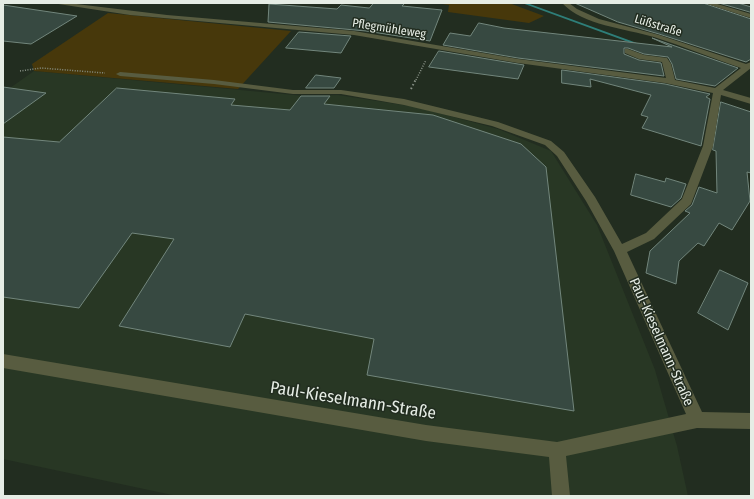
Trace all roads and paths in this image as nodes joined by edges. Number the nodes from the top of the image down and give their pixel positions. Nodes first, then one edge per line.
1 (55, 3) edge
2 (565, 3) edge
3 (707, 3) edge
4 (751, 16) edge
5 (432, 47) junction
6 (628, 52) dead end
7 (749, 66) edge
8 (20, 71) dead end
9 (120, 74) joint
10 (671, 81) junction
11 (718, 90) junction
12 (751, 101) edge
13 (404, 102) junction
14 (620, 250) junction
15 (3, 361) edge
16 (697, 420) junction
17 (751, 421) edge
18 (557, 450) junction
19 (561, 496) edge

1 - 5 street, Pflegmühleweg
2 - 7 street, Lüßstraße
3 - 4 street
5 - 10 street, Pflegmühleweg
5 - 13 path
6 - 10 street
7 - 11 street
8 - 9 path
9 - 13 street, Paul-Kieselmann-Straße
10 - 11 street, Pflegmühleweg
11 - 12 street, Pflegmühleweg
11 - 14 street
13 - 14 street, Paul-Kieselmann-Straße
14 - 16 street, Paul-Kieselmann-Straße
15 - 18 street, Paul-Kieselmann-Straße
16 - 17 street, Paul-Kieselmann-Straße
16 - 18 street, Paul-Kieselmann-Straße
18 - 19 street

